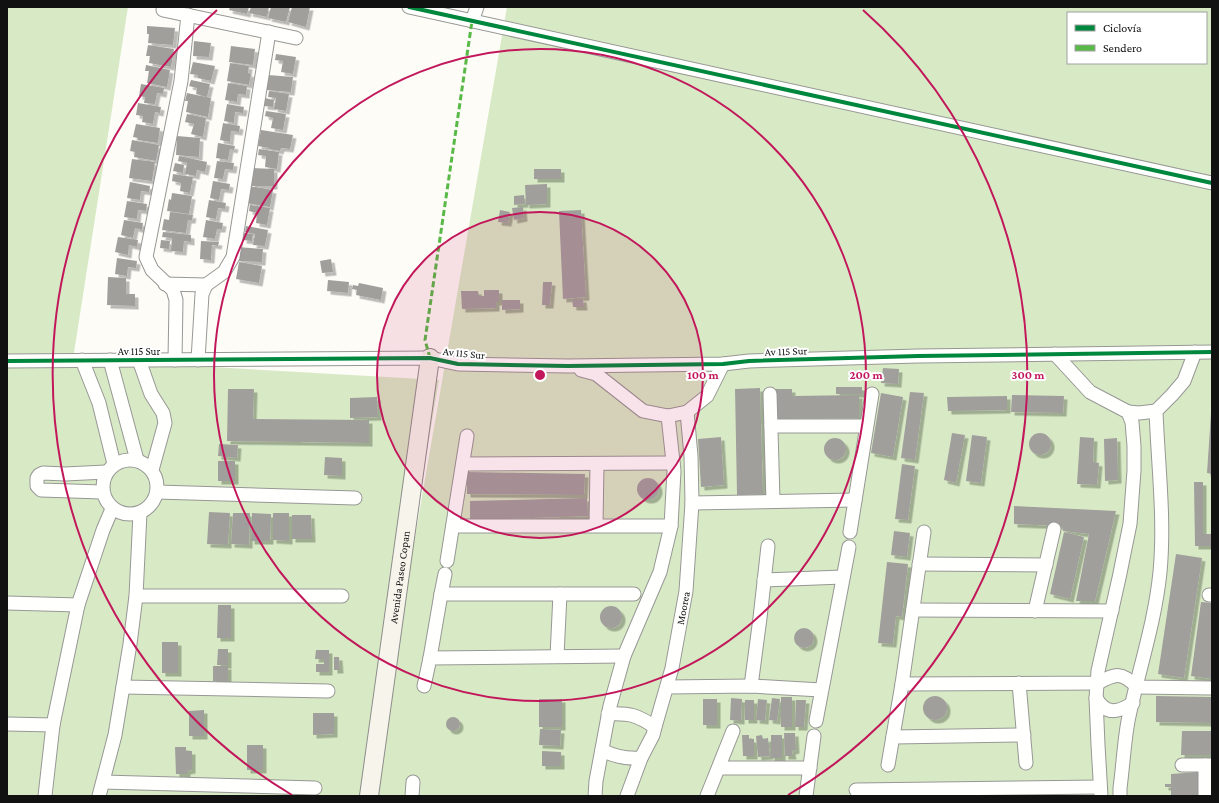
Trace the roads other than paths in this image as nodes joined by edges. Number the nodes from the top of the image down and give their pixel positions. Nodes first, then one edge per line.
1 (408, 7) edge
2 (476, 7) edge
3 (163, 10) dead end
4 (188, 15) junction
5 (472, 21) junction
6 (269, 32) junction
7 (296, 38) dead end
8 (1212, 183) edge
9 (165, 284) junction
10 (206, 285) junction
11 (1195, 352) junction
12 (1212, 352) edge
13 (1056, 354) junction
14 (430, 358) junction
15 (82, 360) junction
16 (110, 360) junction
17 (139, 360) junction
18 (175, 360) junction
19 (198, 360) junction
20 (7, 361) edge
21 (723, 364) junction
22 (568, 366) junction
23 (770, 394) dead end
24 (872, 394) dead end
25 (1156, 411) junction
26 (687, 412) junction
27 (1128, 412) junction
28 (668, 416) junction
29 (771, 426) junction
30 (866, 426) junction
31 (467, 436) dead end
32 (691, 456) junction
33 (673, 459) junction
34 (136, 460) junction
35 (462, 464) junction
36 (597, 464) junction
37 (110, 468) junction
38 (152, 470) junction
39 (65, 474) junction
40 (63, 490) junction
41 (102, 492) junction
42 (157, 492) junction
43 (355, 498) dead end
44 (855, 500) junction
45 (773, 501) junction
46 (692, 503) junction
47 (112, 509) junction
48 (140, 513) junction
49 (596, 525) junction
50 (453, 526) junction
51 (671, 526) junction
52 (1054, 529) dead end
53 (850, 532) dead end
54 (924, 532) dead end
55 (768, 546) dead end
56 (849, 548) dead end
57 (447, 561) dead end
58 (919, 564) junction
59 (1046, 565) junction
60 (445, 574) dead end
61 (843, 577) junction
62 (764, 580) junction
63 (442, 594) junction
64 (560, 594) junction
65 (634, 594) dead end
66 (136, 596) junction
67 (342, 596) dead end
68 (7, 603) edge
69 (78, 605) junction
70 (913, 610) junction
71 (1036, 610) junction
72 (1112, 611) junction
73 (558, 656) junction
74 (624, 656) junction
75 (430, 658) junction
76 (1019, 683) junction
77 (1098, 683) junction
78 (902, 684) junction
79 (424, 686) dead end
80 (667, 686) junction
81 (750, 686) junction
82 (123, 687) junction
83 (1137, 687) junction
84 (1212, 688) edge
85 (822, 690) junction
86 (328, 691) dead end
87 (1096, 698) junction
88 (1133, 702) junction
89 (608, 714) junction
90 (816, 721) dead end
91 (7, 724) edge
92 (52, 725) junction
93 (655, 727) junction
94 (734, 731) dead end
95 (1024, 735) junction
96 (814, 736) dead end
97 (893, 737) junction
98 (602, 750) junction
99 (641, 758) junction
100 (1026, 763) dead end
101 (888, 765) dead end
102 (1182, 765) dead end
103 (1209, 765) edge
104 (719, 768) junction
105 (810, 768) junction
106 (103, 782) junction
107 (413, 782) dead end
108 (315, 788) dead end
109 (856, 790) dead end
110 (1101, 791) edge
111 (1070, 792) edge
112 (45, 796) edge
113 (99, 796) edge
114 (369, 796) edge
115 (412, 796) edge
116 (595, 796) edge
117 (627, 796) edge
118 (707, 796) edge
119 (806, 796) edge
120 (1120, 796) edge
121 (1205, 796) edge

1 - 5 street
2 - 5 street
3 - 4 street
4 - 6 street
4 - 9 street
5 - 8 street
6 - 7 street
6 - 10 street
9 - 10 street
9 - 18 street
10 - 19 street
11 - 12 street, Av 115 Sur
11 - 13 street, Av 115 Sur
11 - 25 street
13 - 21 street, Av 115 Sur
13 - 27 street
14 - 19 street, Av 115 Sur
14 - 22 street, Av 115 Sur
14 - 114 main road, Avenida Paseo Copan
15 - 16 street, Av 115 Sur
15 - 20 street, Av 115 Sur
15 - 37 street
16 - 17 street, Av 115 Sur
16 - 34 street
17 - 18 street, Av 115 Sur
17 - 38 street
18 - 19 street, Av 115 Sur
21 - 22 street, Av 115 Sur
21 - 26 street
22 - 28 street
23 - 29 street
24 - 30 street
25 - 27 street
25 - 83 street
26 - 28 street
26 - 32 street, Moorea
27 - 72 street
28 - 33 street
29 - 30 street
29 - 45 street
30 - 44 street
31 - 35 street
32 - 33 street
32 - 46 street, Moorea
33 - 36 street
33 - 51 street
34 - 37 street
34 - 38 street
35 - 36 street
35 - 50 street
36 - 49 street
37 - 39 street
37 - 41 street
38 - 42 street
39 - 40 street
39 - 40 street
40 - 41 street
41 - 47 street
42 - 43 street
42 - 48 street
44 - 45 street
44 - 53 street
45 - 46 street
46 - 80 street, Moorea
47 - 48 street
47 - 69 street
48 - 66 street
49 - 50 street
49 - 51 street
50 - 57 street
51 - 74 street
52 - 59 street
54 - 58 street
55 - 62 street
56 - 61 street
58 - 59 street
58 - 70 street
59 - 71 street
60 - 63 street
61 - 62 street
61 - 85 street
62 - 81 street
63 - 64 street
63 - 75 street
64 - 65 street
64 - 73 street
66 - 67 street
66 - 82 street
68 - 69 street
69 - 92 street
70 - 71 street
70 - 78 street
71 - 72 street
72 - 77 street
73 - 74 street
73 - 75 street
74 - 89 street
75 - 79 street
76 - 77 street
76 - 78 street
76 - 95 street
77 - 83 street
77 - 87 street
78 - 97 street
80 - 81 street
80 - 93 street, Moorea
81 - 85 street
82 - 86 street
82 - 106 street
83 - 84 street
83 - 88 street
85 - 90 street
87 - 88 street
87 - 110 street
88 - 120 street
89 - 93 street
89 - 98 street
91 - 92 street
92 - 112 street
93 - 99 street, Moorea
94 - 104 street
95 - 97 street
95 - 100 street
96 - 105 street
97 - 101 street
98 - 99 street
98 - 116 street
99 - 117 street, Moorea
102 - 103 street
103 - 121 street
104 - 105 street
104 - 118 street
105 - 119 street
106 - 108 street
106 - 113 street
107 - 115 street
109 - 111 street
110 - 111 street

